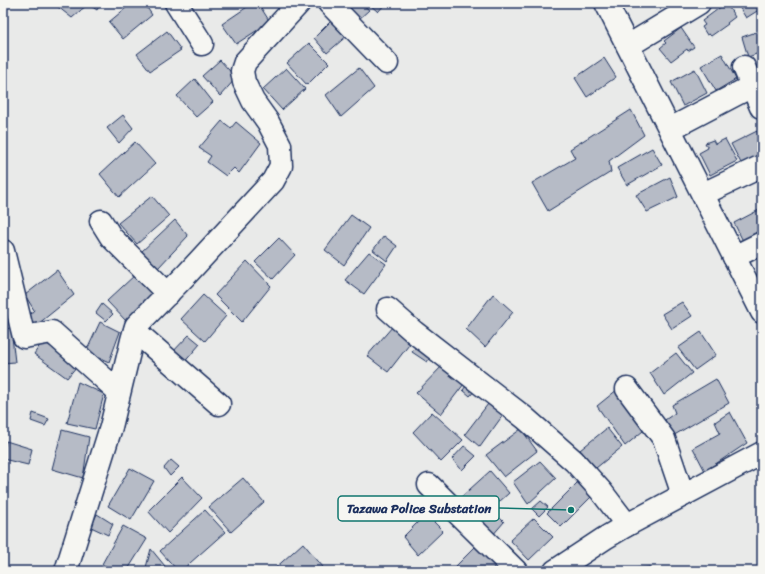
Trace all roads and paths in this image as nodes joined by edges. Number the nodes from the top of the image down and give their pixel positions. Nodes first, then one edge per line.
1 (176, 3) edge
2 (300, 3) edge
3 (330, 3) edge
4 (606, 3) edge
5 (699, 3) edge
6 (202, 44) dead end
7 (628, 46) junction
8 (387, 63) dead end
9 (761, 106) dead end
10 (670, 129) junction
11 (762, 166) edge
12 (703, 194) junction
13 (101, 221) dead end
14 (762, 243) edge
15 (3, 251) edge
16 (734, 257) junction
17 (168, 294) junction
18 (388, 309) dead end
19 (762, 312) edge
20 (134, 331) junction
21 (627, 389) dead end
22 (119, 392) junction
23 (219, 404) dead end
24 (762, 453) edge
25 (429, 485) dead end
26 (683, 495) junction
27 (627, 525) junction
28 (66, 571) edge
29 (516, 571) edge
30 (555, 571) edge

1 - 6 street
2 - 17 street
3 - 8 street
4 - 7 street
5 - 7 street
7 - 10 street
9 - 10 street
10 - 12 street
11 - 12 street
12 - 16 street
13 - 17 street
14 - 16 street
15 - 22 street
16 - 19 street
17 - 20 street
18 - 27 street
20 - 22 street
20 - 23 street
21 - 26 street
22 - 28 street
24 - 26 street
25 - 29 street
26 - 27 street
27 - 30 street

